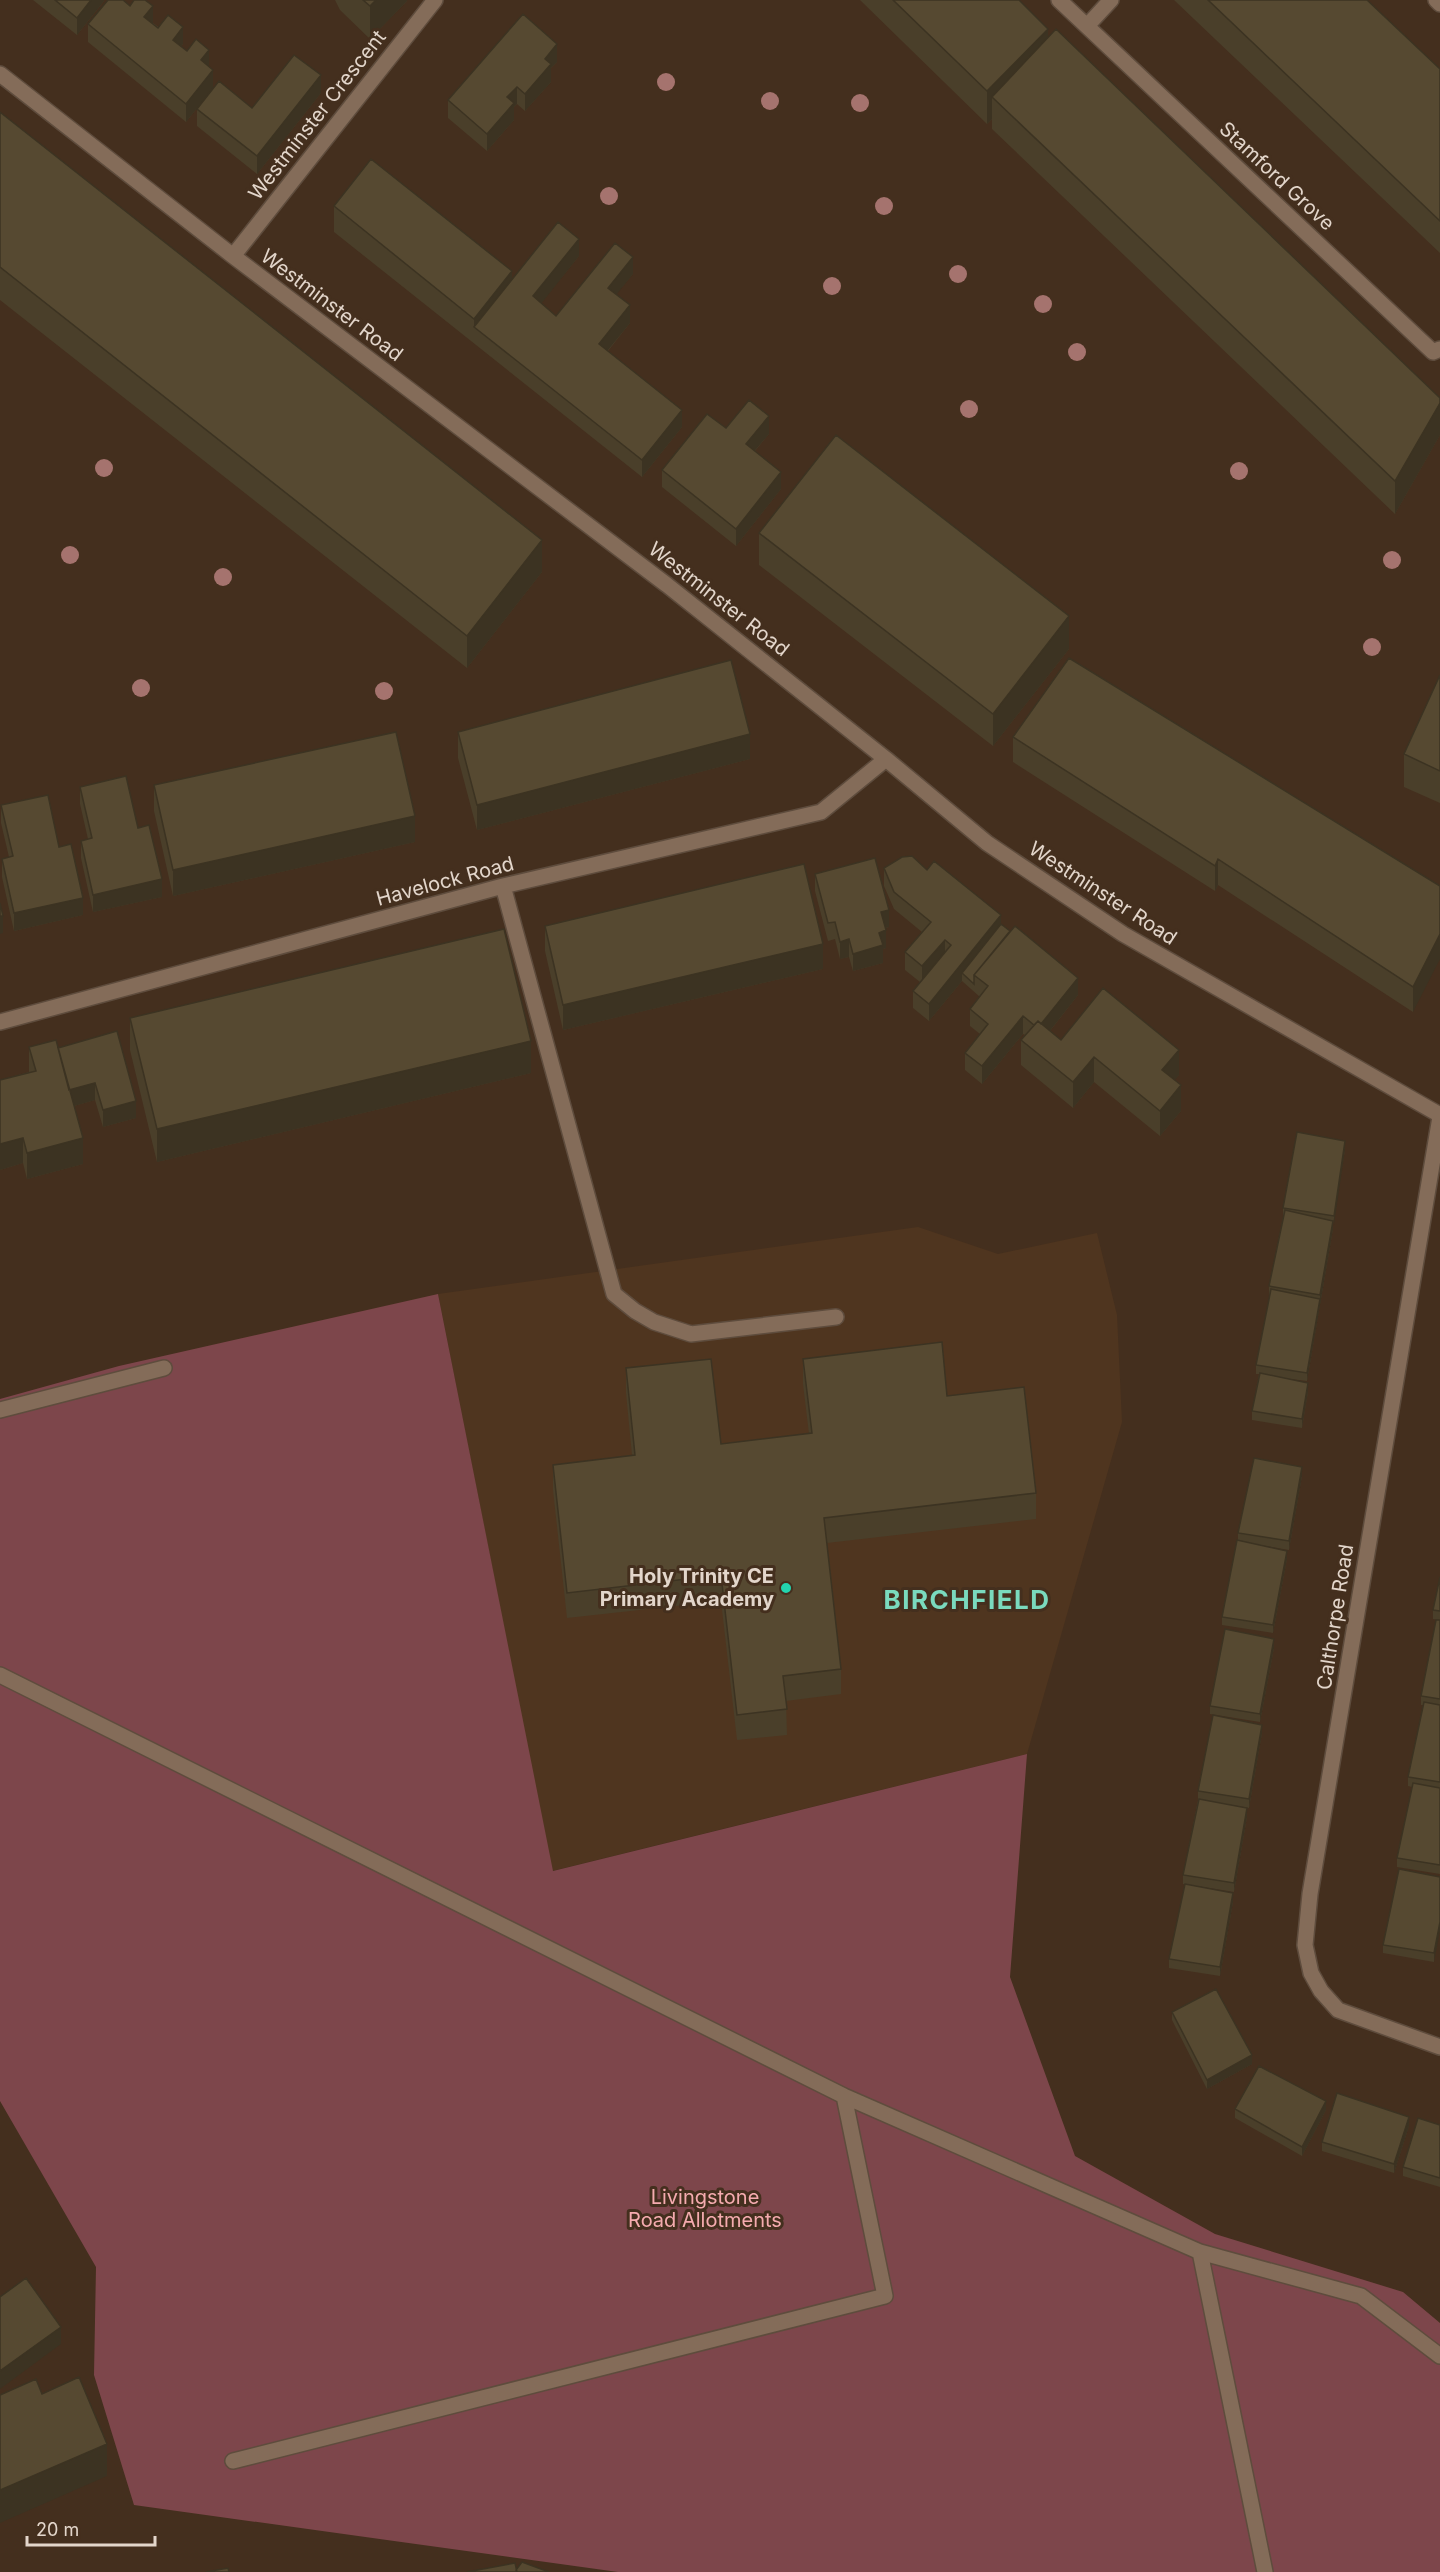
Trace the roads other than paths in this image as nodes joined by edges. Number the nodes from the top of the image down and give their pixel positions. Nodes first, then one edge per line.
1 (435, 0) edge
2 (1059, 0) edge
3 (1111, 0) edge
4 (1436, 0) edge
5 (1440, 4) edge
6 (1087, 26) junction
7 (0, 74) edge
8 (233, 256) junction
9 (1440, 349) edge
10 (886, 759) junction
11 (503, 886) junction
12 (0, 1022) edge
13 (1440, 1116) edge
14 (836, 1317) dead end
15 (164, 1368) dead end
16 (0, 1410) edge
17 (0, 1675) edge
18 (1440, 2047) edge
19 (844, 2097) junction
20 (1200, 2252) junction
21 (1440, 2356) edge
22 (233, 2461) dead end
23 (1265, 2572) edge

1 - 8 street, Westminster Crescent
2 - 6 street, Stamford Grove
3 - 6 street
4 - 5 street
6 - 9 street, Stamford Grove
7 - 8 street, Westminster Road
8 - 10 street, Westminster Road
10 - 11 street, Havelock Road
10 - 13 street, Westminster Road
11 - 12 street, Havelock Road
11 - 14 street
13 - 18 street, Calthorpe Road
15 - 16 street
17 - 19 street
19 - 20 street
19 - 22 street
20 - 21 street
20 - 23 street

